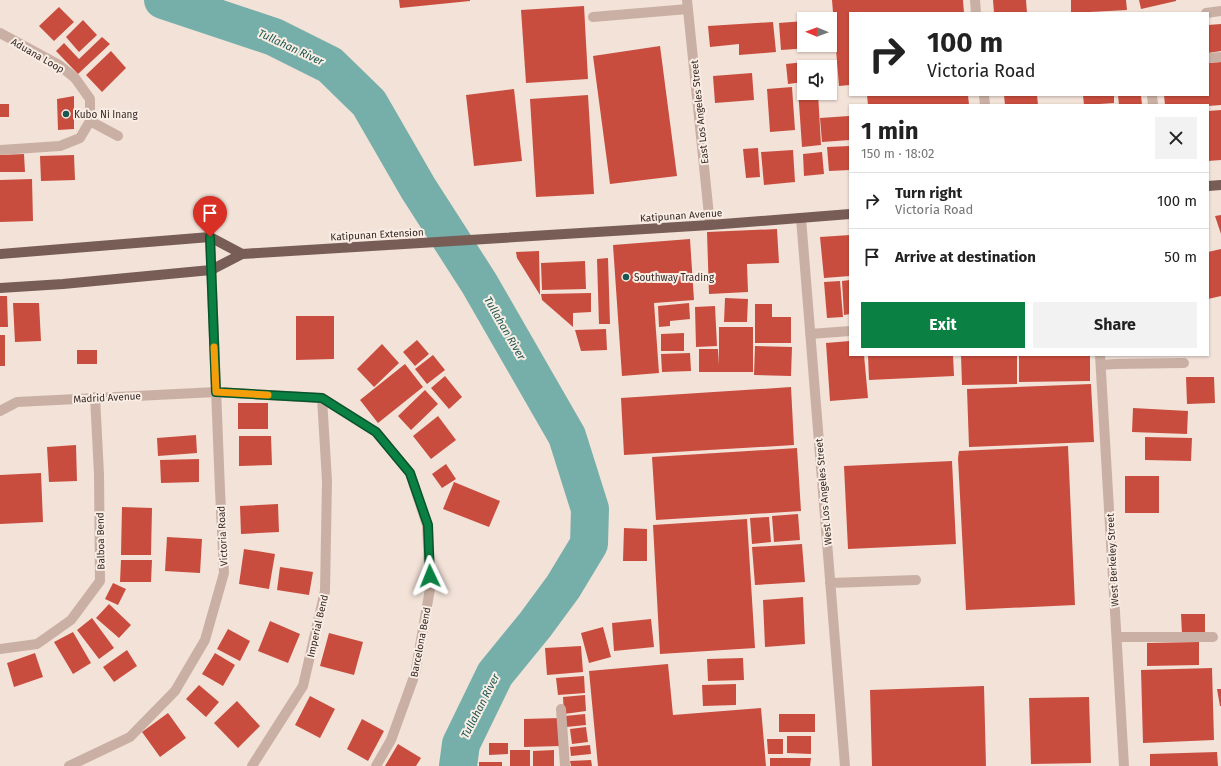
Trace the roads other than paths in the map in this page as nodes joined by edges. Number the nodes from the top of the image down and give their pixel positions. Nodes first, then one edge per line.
1 (975, 0) edge
2 (688, 5) edge
3 (1221, 11) edge
4 (976, 12) edge
5 (1209, 13) edge
6 (593, 17) dead end
7 (0, 33) edge
8 (1221, 57) edge
9 (1209, 58) edge
10 (90, 121) junction
11 (118, 136) dead end
12 (0, 150) edge
13 (1221, 185) edge
14 (1209, 186) edge
15 (849, 214) edge
16 (801, 218) junction
17 (710, 225) junction
18 (210, 237) junction
19 (513, 237) joint
20 (0, 254) edge
21 (242, 254) junction
22 (211, 270) junction
23 (0, 288) edge
24 (849, 331) edge
25 (810, 334) junction
26 (1100, 360) edge
27 (1184, 364) dead end
28 (216, 392) junction
29 (95, 397) junction
30 (322, 398) junction
31 (0, 412) edge
32 (916, 580) dead end
33 (830, 583) junction
34 (1117, 637) junction
35 (1213, 637) dead end
36 (0, 649) edge
37 (561, 708) dead end
38 (69, 766) edge
39 (252, 766) edge
40 (376, 766) edge
41 (565, 766) edge
42 (845, 766) edge
43 (1124, 766) edge

1 - 4 street
2 - 6 street
2 - 17 street, East Los Angeles Street
3 - 5 street
7 - 10 street, Aduana Loop
8 - 9 street
10 - 11 street
10 - 12 street
13 - 14 main road
15 - 16 main road, Katipunan Avenue
16 - 17 main road, Katipunan Avenue
16 - 25 street, West Los Angeles Street
17 - 19 main road, Katipunan Avenue
18 - 20 main road
18 - 21 main road
18 - 22 street, Victoria Road
19 - 21 main road, Katipunan Extension
21 - 22 main road, Katipunan Extension
22 - 23 main road, Katipunan Extension
22 - 28 street, Victoria Road
24 - 25 street
25 - 33 street, West Los Angeles Street
26 - 27 street
26 - 34 street, West Berkeley Street
28 - 29 street, Madrid Avenue
28 - 30 street, Barcelona Bend
28 - 38 street, Victoria Road
29 - 31 street, Madrid Avenue
29 - 36 street, Balboa Bend
30 - 39 street, Imperial Bend
30 - 40 street, Barcelona Bend
32 - 33 street
33 - 42 street, West Los Angeles Street
34 - 35 street
34 - 43 street, West Berkeley Street
37 - 41 street

